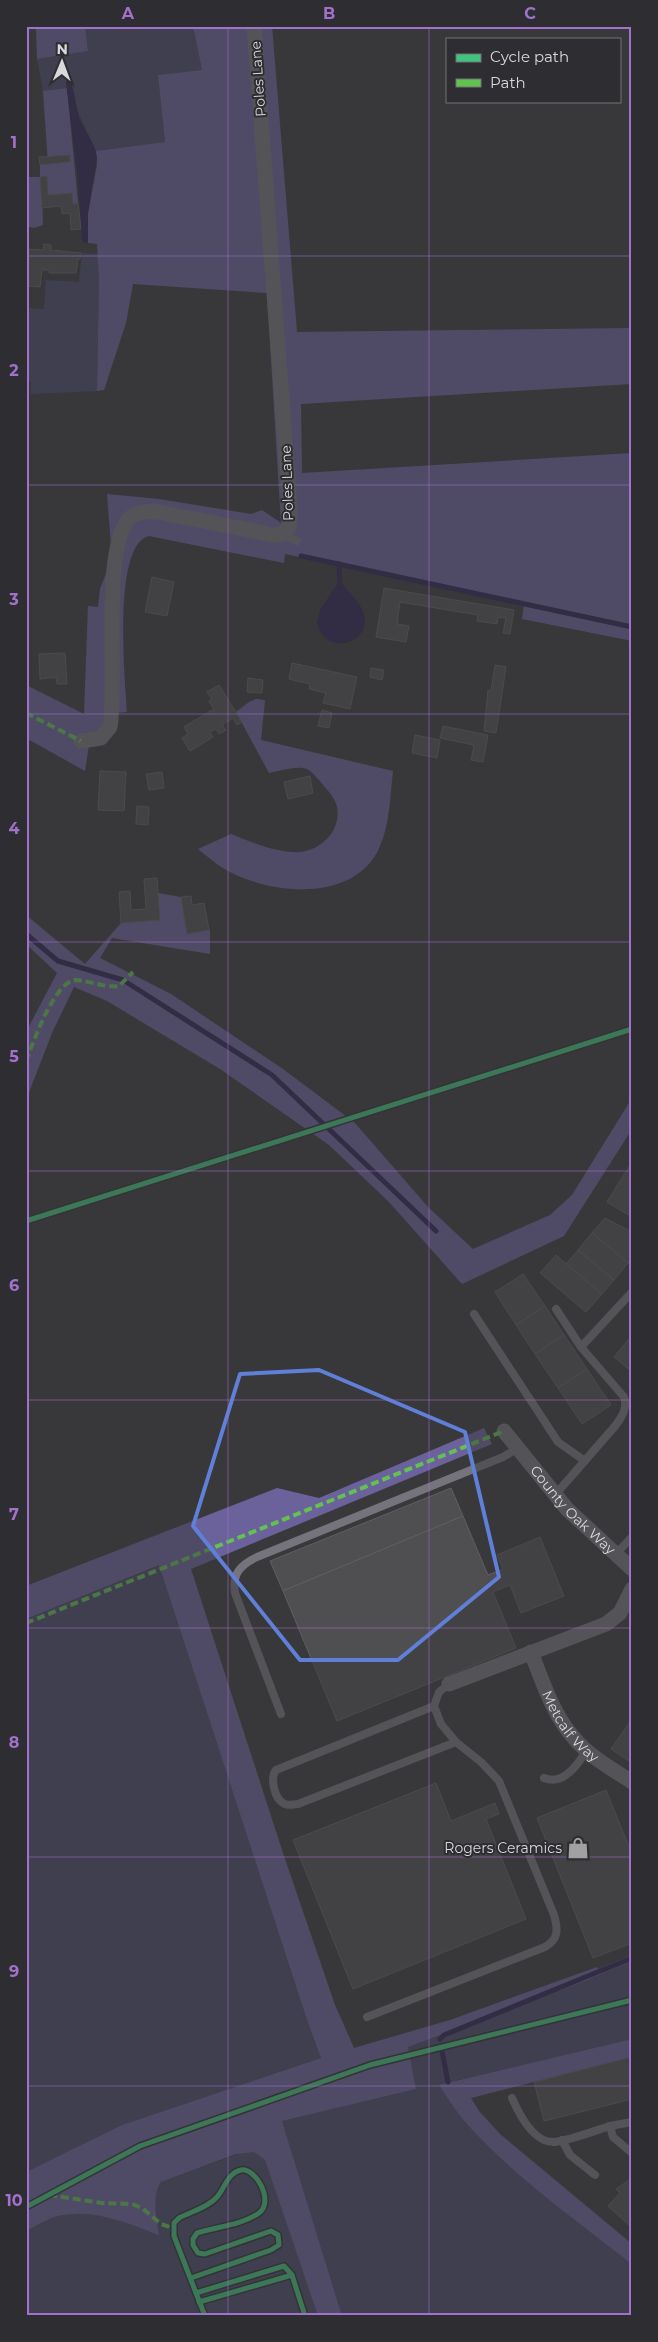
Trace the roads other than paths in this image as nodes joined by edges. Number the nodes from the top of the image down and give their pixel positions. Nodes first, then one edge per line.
1 (254, 26) edge
2 (282, 534) junction
3 (297, 541) dead end
4 (81, 741) dead end
5 (632, 1292) edge
6 (556, 1309) dead end
7 (474, 1314) dead end
8 (581, 1347) junction
9 (504, 1431) dead end
10 (518, 1448) junction
11 (585, 1462) junction
12 (555, 1495) junction
13 (632, 1537) edge
14 (615, 1555) junction
15 (632, 1569) edge
16 (632, 1589) edge
17 (532, 1652) junction
18 (449, 1684) joint
19 (434, 1706) junction
20 (281, 1714) dead end
21 (456, 1742) junction
22 (587, 1750) junction
23 (544, 1778) dead end
24 (632, 1782) edge
25 (367, 2017) dead end
26 (512, 2098) dead end
27 (632, 2122) edge
28 (610, 2126) junction
29 (562, 2140) junction
30 (632, 2154) edge
31 (595, 2174) dead end

1 - 2 street, Poles Lane
2 - 3 lane
2 - 4 street, Poles Lane
5 - 8 lane
6 - 8 lane
7 - 11 lane
8 - 11 lane
9 - 10 street, County Oak Way
10 - 12 street, County Oak Way
10 - 20 lane
11 - 12 lane
12 - 14 street, County Oak Way
13 - 14 lane
14 - 15 street, County Oak Way
16 - 17 street
17 - 18 street
17 - 22 street, Metcalf Way
18 - 19 lane
19 - 21 lane
19 - 21 lane
21 - 25 lane
22 - 23 lane
22 - 24 street, Metcalf Way
26 - 29 lane
27 - 28 lane
28 - 29 lane
28 - 30 lane
29 - 31 lane

